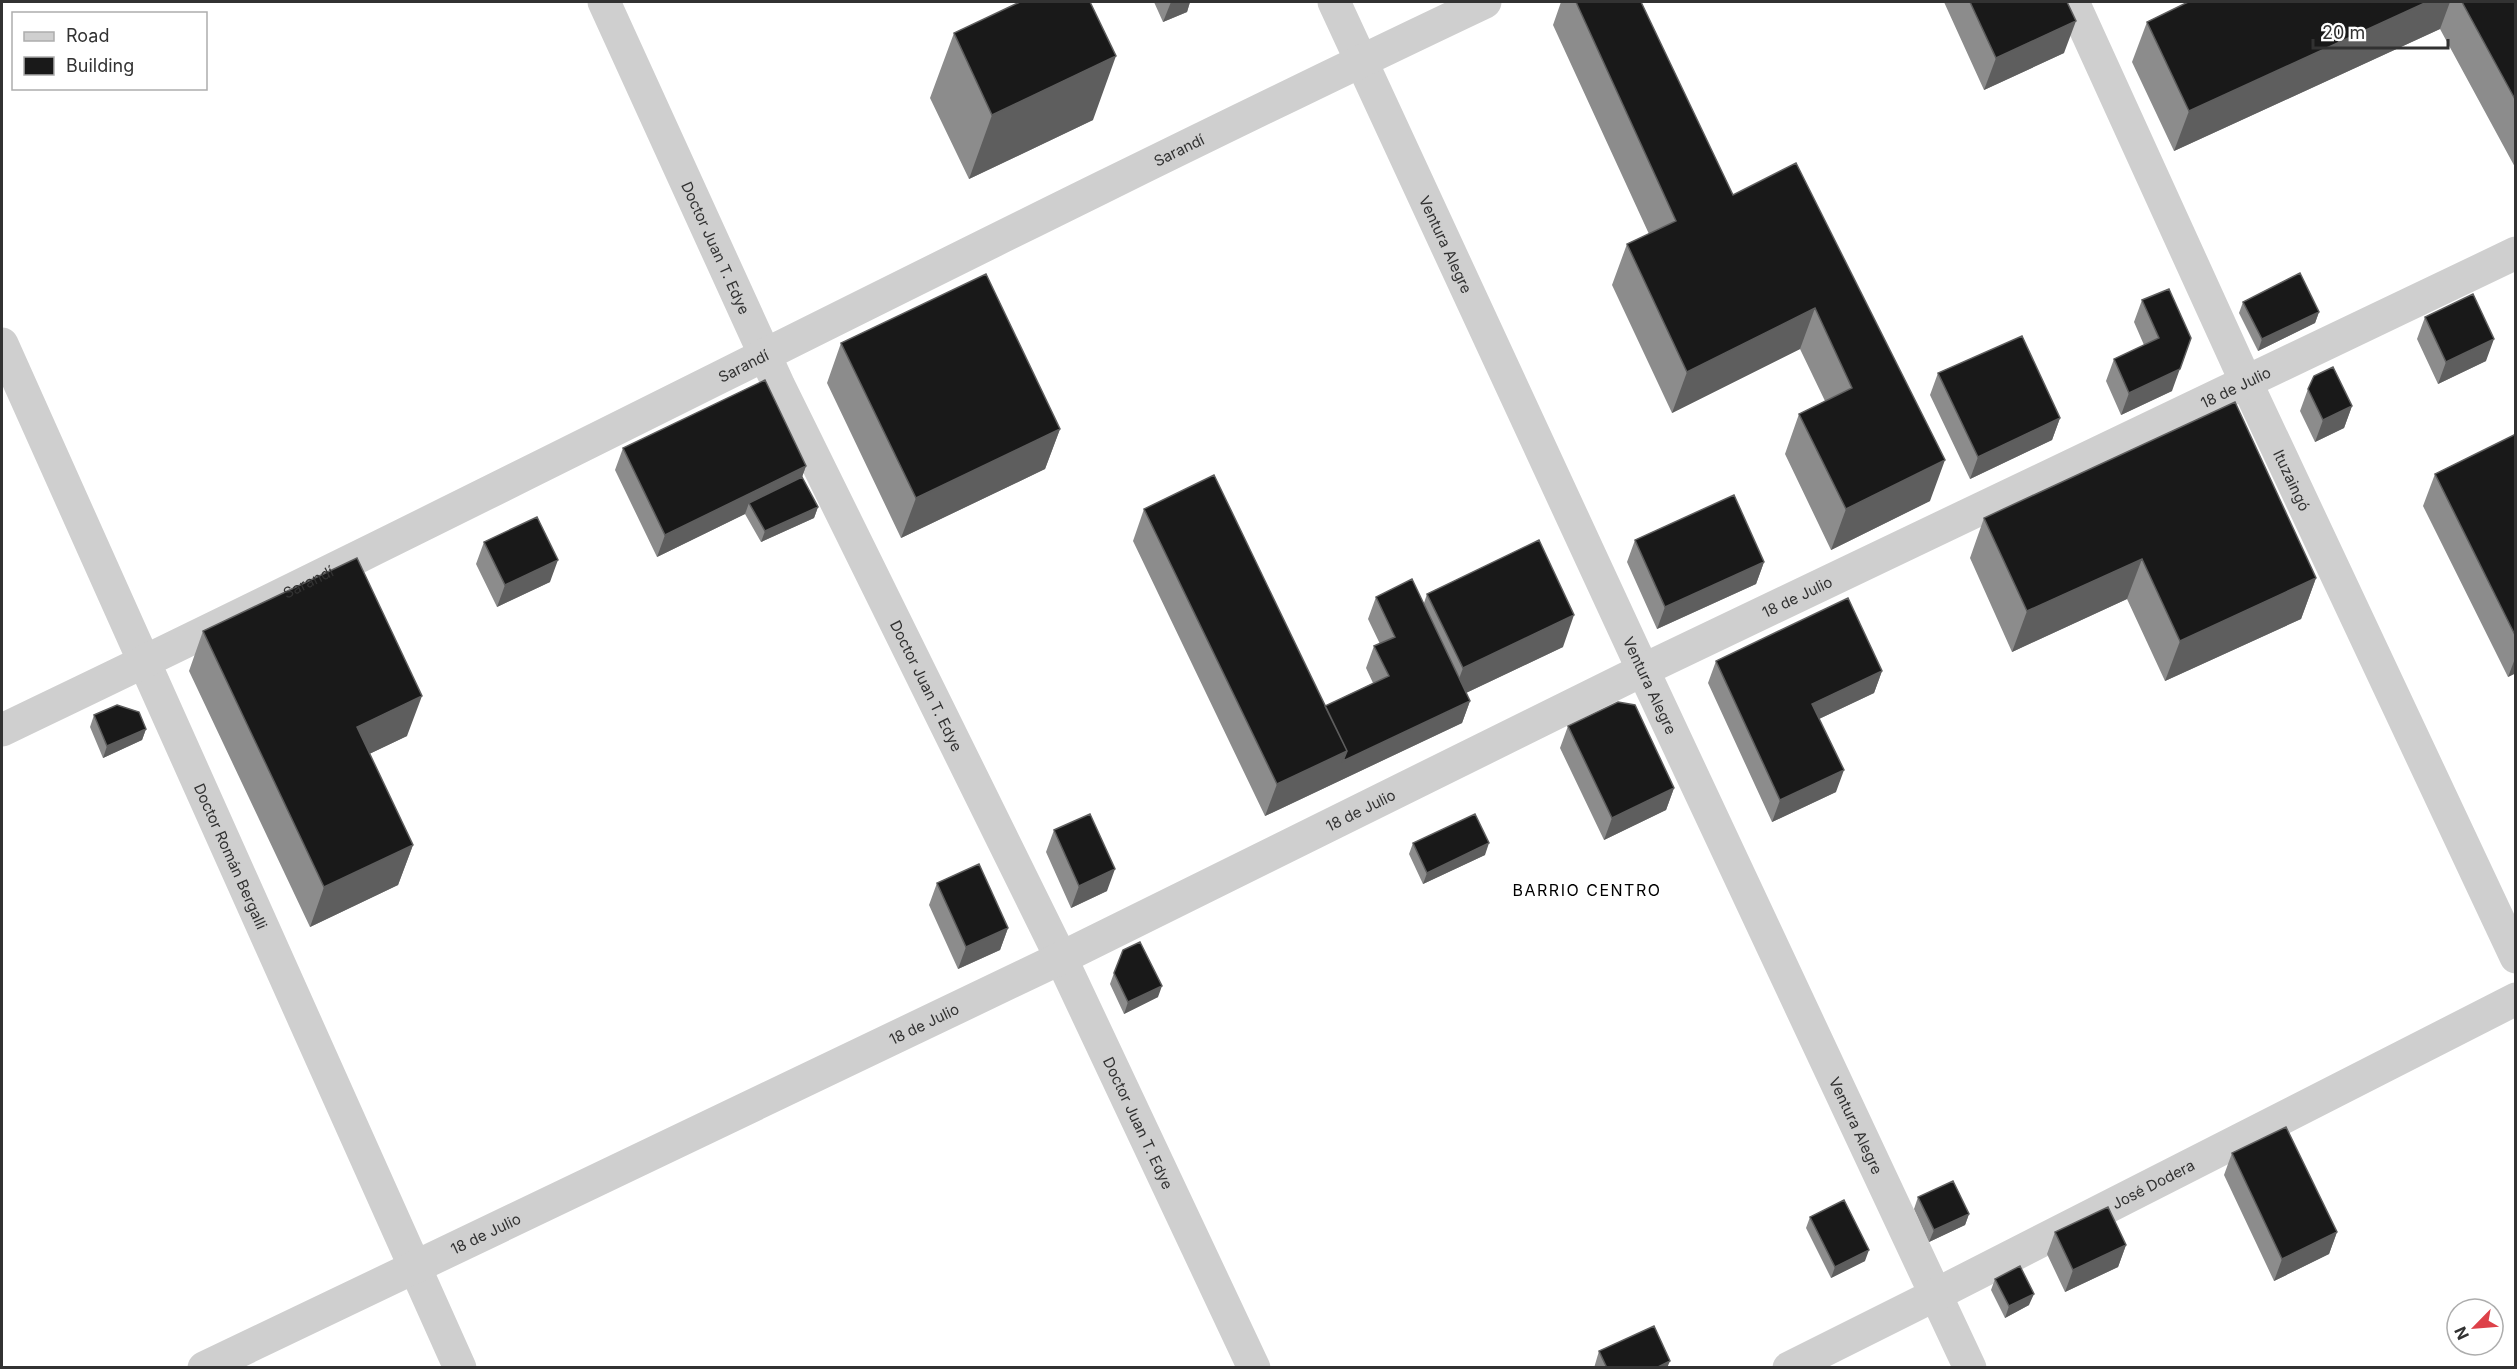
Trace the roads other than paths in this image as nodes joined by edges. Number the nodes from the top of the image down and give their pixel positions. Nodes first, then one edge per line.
1 (604, 2) edge
2 (1334, 2) edge
3 (1485, 2) edge
4 (2073, 2) edge
5 (1362, 60) junction
6 (2516, 254) edge
7 (2, 344) edge
8 (764, 353) junction
9 (2246, 382) junction
10 (144, 662) junction
11 (1643, 670) junction
12 (2, 730) edge
13 (2516, 957) edge
14 (1061, 958) junction
15 (2516, 999) edge
16 (414, 1265) junction
17 (1935, 1295) junction
18 (204, 1368) edge
19 (460, 1368) edge
20 (1254, 1368) edge
21 (1790, 1368) edge
22 (1970, 1368) edge

1 - 8 street, Doctor Juan T. Edye
2 - 5 street, Ventura Alegre
3 - 5 street, Sarandí
4 - 9 street, Ituzaingó
5 - 8 street, Sarandí
5 - 11 street, Ventura Alegre
6 - 9 street, 18 de Julio
7 - 10 street, Doctor Román Bergalli
8 - 10 street, Sarandí
8 - 14 street, Doctor Juan T. Edye
9 - 11 street, 18 de Julio
9 - 13 street, Ituzaingó
10 - 12 street, Sarandí
10 - 16 street, Doctor Román Bergalli
11 - 14 street, 18 de Julio
11 - 17 street, Ventura Alegre
14 - 16 street, 18 de Julio
14 - 20 street, Doctor Juan T. Edye
15 - 17 street, José Dodera
16 - 18 street, 18 de Julio
16 - 19 street, Doctor Román Bergalli
17 - 21 street, José Dodera
17 - 22 street, Ventura Alegre

